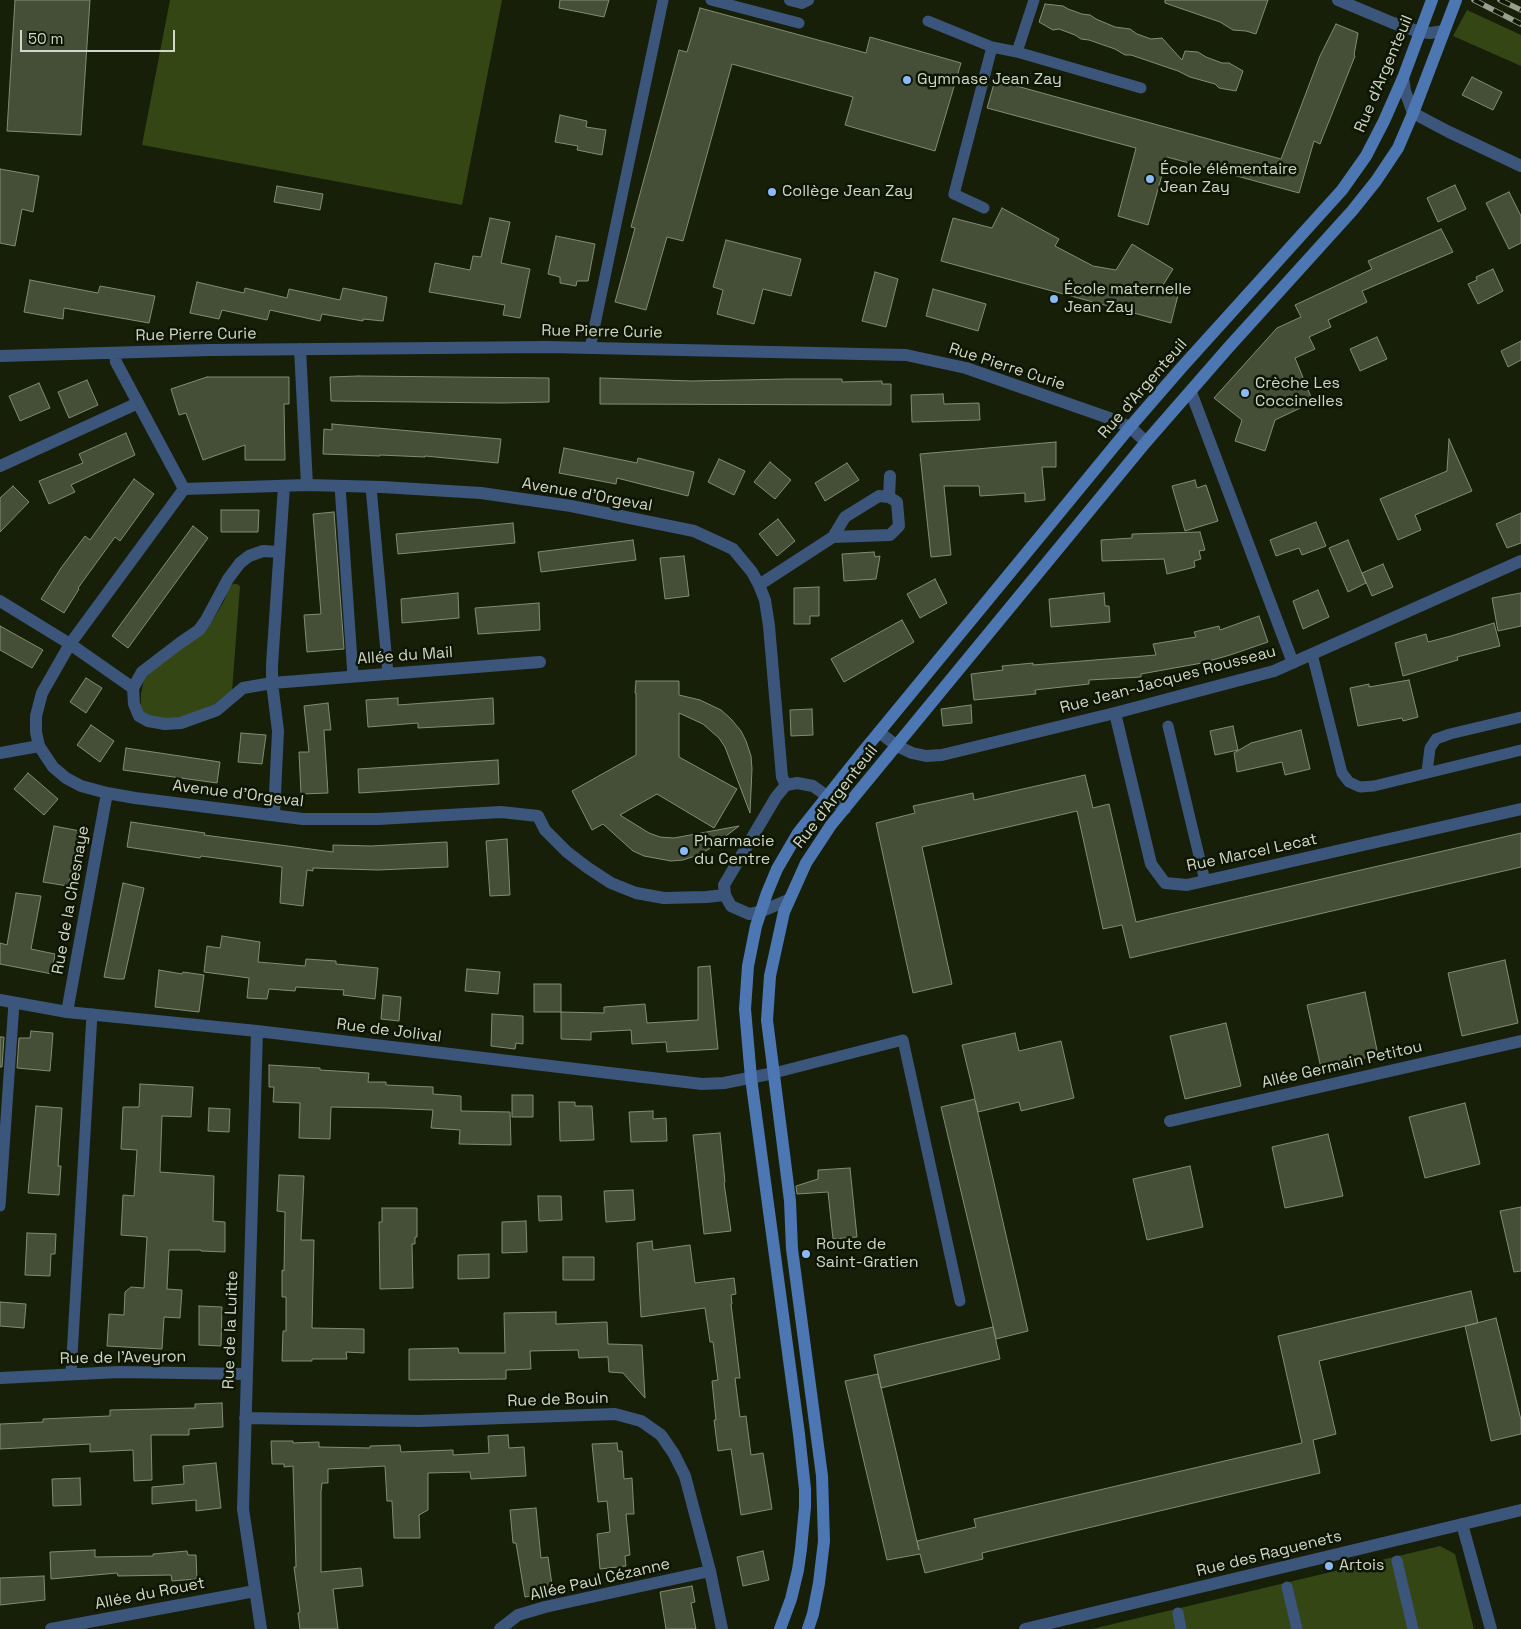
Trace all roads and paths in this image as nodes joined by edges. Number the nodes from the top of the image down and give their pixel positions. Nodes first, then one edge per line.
1 (663, 0) edge
2 (711, 0) edge
3 (790, 0) edge
4 (808, 0) edge
5 (1034, 0) edge
6 (1338, 0) edge
7 (1432, 0) edge
8 (1456, 0) edge
9 (928, 21) dead end
10 (798, 23) dead end
11 (1444, 31) junction
12 (1420, 32) junction
13 (992, 47) junction
14 (1017, 52) junction
15 (1403, 78) junction
16 (1142, 88) dead end
17 (1414, 112) junction
18 (1521, 166) edge
19 (984, 208) dead end
20 (590, 348) junction
21 (300, 349) junction
22 (115, 353) junction
23 (0, 356) edge
24 (1191, 392) junction
25 (138, 403) junction
26 (1130, 427) junction
27 (1146, 442) junction
28 (0, 466) edge
29 (890, 476) dead end
30 (307, 485) junction
31 (284, 486) junction
32 (340, 486) junction
33 (371, 487) junction
34 (184, 489) junction
35 (889, 497) junction
36 (832, 537) junction
37 (279, 552) junction
38 (1521, 561) edge
39 (759, 585) junction
40 (0, 601) edge
41 (70, 644) junction
42 (1312, 654) junction
43 (540, 662) dead end
44 (1293, 663) junction
45 (388, 674) junction
46 (353, 676) junction
47 (272, 683) junction
48 (133, 688) junction
49 (1115, 712) junction
50 (1521, 717) edge
51 (1168, 726) dead end
52 (879, 732) junction
53 (39, 746) junction
54 (897, 746) junction
55 (1521, 750) edge
56 (0, 753) edge
57 (1427, 772) junction
58 (786, 785) junction
59 (107, 793) junction
60 (827, 795) junction
61 (844, 809) junction
62 (1521, 809) edge
63 (274, 816) junction
64 (1205, 881) junction
65 (725, 895) junction
66 (788, 900) junction
67 (760, 912) junction
68 (0, 1000) edge
69 (14, 1003) junction
70 (67, 1012) junction
71 (92, 1014) junction
72 (257, 1031) junction
73 (1521, 1041) edge
74 (774, 1073) junction
75 (751, 1078) junction
76 (1170, 1121) dead end
77 (0, 1206) edge
78 (960, 1300) dead end
79 (71, 1374) junction
80 (246, 1374) junction
81 (0, 1378) edge
82 (245, 1418) junction
83 (1521, 1510) edge
84 (1462, 1524) junction
85 (1397, 1561) dead end
86 (710, 1571) junction
87 (1287, 1587) dead end
88 (255, 1591) junction
89 (1178, 1613) dead end
90 (810, 1628) edge
91 (51, 1629) edge
92 (261, 1629) edge
93 (500, 1629) edge
94 (722, 1629) edge
95 (780, 1629) edge
96 (1025, 1629) edge
97 (1181, 1629) edge
98 (1297, 1629) edge
99 (1411, 1629) edge
100 (1491, 1629) edge

1 - 20 lane
2 - 10 lane
3 - 4 street
5 - 14 lane
6 - 12 street
7 - 12 main road, Rue d'Argenteuil
8 - 11 main road, Rue d'Argenteuil
9 - 13 lane
11 - 12 street
11 - 17 main road, Rue d'Argenteuil
12 - 15 main road, Rue d'Argenteuil
13 - 14 lane
13 - 19 lane
14 - 16 lane
15 - 17 street
15 - 26 main road, Rue d'Argenteuil
17 - 18 street
17 - 24 main road, Rue d'Argenteuil
20 - 21 street, Rue Pierre Curie
20 - 26 street, Rue Pierre Curie
21 - 22 street, Rue Pierre Curie
21 - 30 street
22 - 23 street, Rue Pierre Curie
22 - 25 street
24 - 27 main road, Rue d'Argenteuil
24 - 44 street
25 - 28 street
25 - 34 street
26 - 27 street, Rue Pierre Curie
26 - 52 main road, Rue d'Argenteuil
27 - 54 main road, Rue d'Argenteuil
29 - 35 street
30 - 31 street, Avenue d'Orgeval
30 - 32 street, Avenue d'Orgeval
31 - 34 street, Avenue d'Orgeval
31 - 37 street
32 - 33 street, Avenue d'Orgeval
32 - 46 lane
33 - 39 street, Avenue d'Orgeval
33 - 45 lane
34 - 41 street, Avenue d'Orgeval
35 - 36 street
35 - 36 street
36 - 39 street
37 - 47 street
37 - 48 street
38 - 42 street, Rue Jean-Jacques Rousseau
39 - 58 street, Avenue d'Orgeval
40 - 41 street
41 - 48 street
41 - 53 street, Avenue d'Orgeval
42 - 44 street, Rue Jean-Jacques Rousseau
42 - 57 lane
43 - 45 street, Allée du Mail
44 - 49 street, Rue Jean-Jacques Rousseau
45 - 46 street, Allée du Mail
46 - 47 street, Allée du Mail
47 - 48 street, Allée du Mail
47 - 63 street
49 - 54 street, Rue Jean-Jacques Rousseau
49 - 64 street, Rue Marcel Lecat
50 - 57 lane
51 - 64 lane
52 - 54 street, Rue d'Argenteuil
52 - 60 main road, Rue d'Argenteuil
53 - 56 street
53 - 59 street, Avenue d'Orgeval
54 - 61 main road, Rue d'Argenteuil
55 - 57 lane
58 - 60 street
58 - 65 street
59 - 63 street, Avenue d'Orgeval
59 - 70 street, Rue de la Chesnaye
60 - 61 street
60 - 67 main road, Rue d'Argenteuil
61 - 66 main road, Rue d'Argenteuil
62 - 64 street, Rue Marcel Lecat
63 - 65 street, Avenue d'Orgeval
65 - 67 street
66 - 67 street
66 - 74 main road, Rue d'Argenteuil
67 - 75 main road, Rue d'Argenteuil
68 - 69 street, Rue de Jolival
69 - 70 street, Rue de Jolival
69 - 77 lane
70 - 71 street, Rue de Jolival
71 - 72 street, Rue de Jolival
71 - 79 lane
72 - 75 street, Rue de Jolival
72 - 80 street, Rue de la Luitte
73 - 76 street, Allée Germain Petitou
74 - 75 street, Rue de Jolival
74 - 78 lane
74 - 90 main road
75 - 95 main road
79 - 80 street, Rue de l'Aveyron
79 - 81 street, Rue de l'Aveyron
80 - 82 street, Rue de la Luitte
82 - 86 street, Rue de Bouin
82 - 88 street, Rue de la Luitte
83 - 84 street, Rue des Raguenets
84 - 96 street, Rue des Raguenets
84 - 100 street
85 - 99 lane
86 - 93 street, Allée Paul Cézanne
86 - 94 street, Rue de Bouin
87 - 98 lane
88 - 91 street, Allée du Rouet
88 - 92 street, Rue de la Luitte
89 - 97 lane

